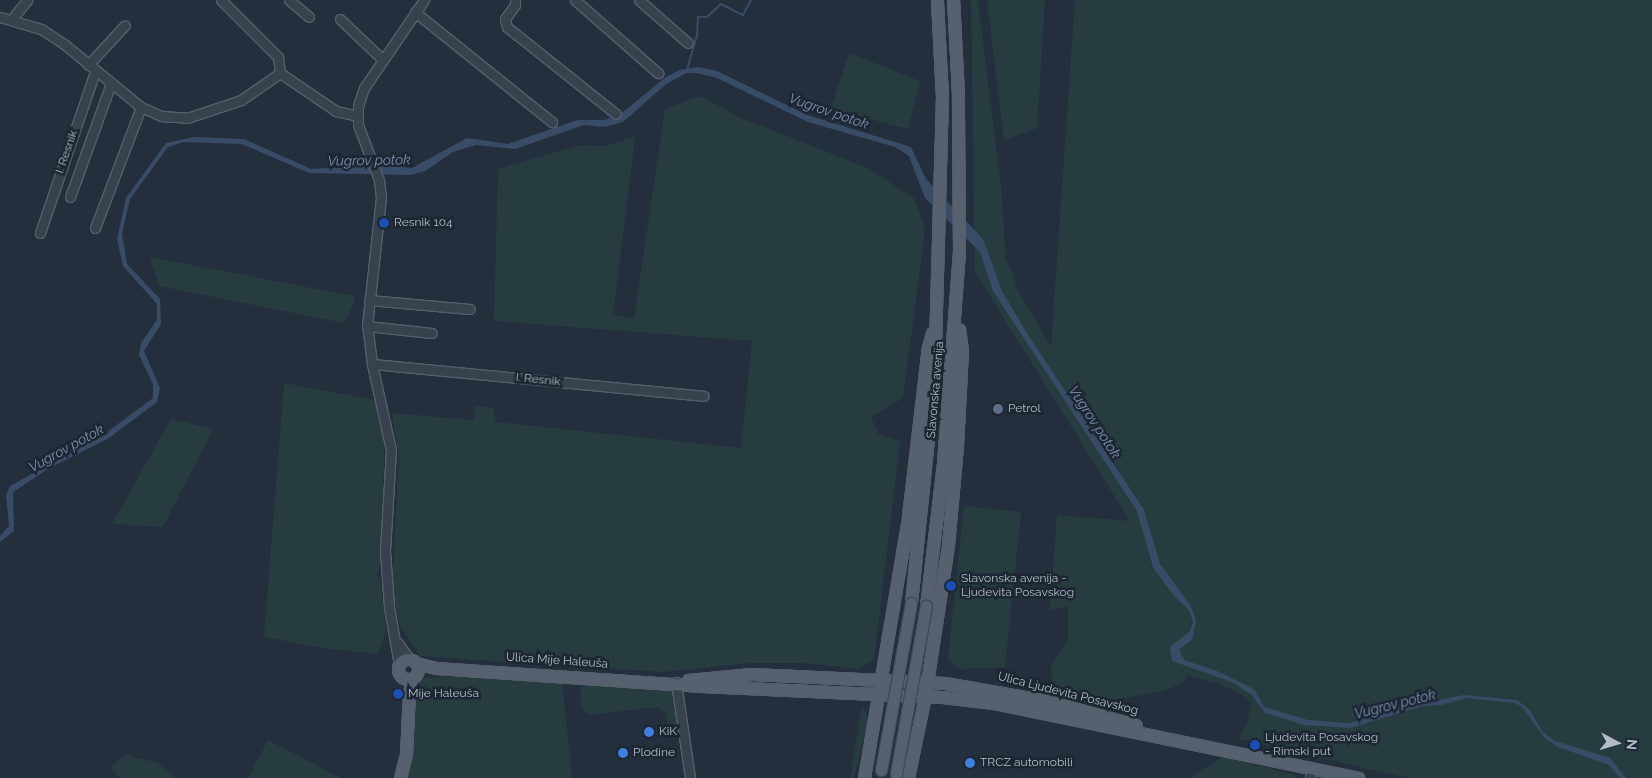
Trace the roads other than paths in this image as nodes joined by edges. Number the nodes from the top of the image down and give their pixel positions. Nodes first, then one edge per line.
1 (27, 0) edge
2 (221, 0) edge
3 (289, 0) edge
4 (515, 0) edge
5 (576, 0) edge
6 (639, 0) edge
7 (937, 0) edge
8 (953, 0) edge
9 (422, 1) edge
10 (415, 12) junction
11 (0, 17) edge
12 (309, 17) dead end
13 (340, 19) dead end
14 (11, 20) junction
15 (125, 25) dead end
16 (688, 43) dead end
17 (383, 60) junction
18 (92, 68) junction
19 (280, 73) junction
20 (658, 73) dead end
21 (111, 84) junction
22 (141, 107) junction
23 (616, 114) dead end
24 (358, 116) junction
25 (552, 122) dead end
26 (70, 197) dead end
27 (95, 228) dead end
28 (40, 233) dead end
29 (369, 300) junction
30 (470, 310) dead end
31 (956, 316) junction
32 (937, 320) junction
33 (367, 326) junction
34 (432, 333) dead end
35 (372, 364) junction
36 (703, 396) dead end
37 (406, 665) junction
38 (436, 668) junction
39 (415, 677) junction
40 (883, 681) junction
41 (676, 682) junction
42 (927, 682) junction
43 (880, 694) junction
44 (925, 696) junction
45 (408, 718) junction
46 (1170, 738) junction
47 (1310, 773) edge
48 (880, 774) edge
49 (895, 776) edge
50 (400, 778) edge
51 (690, 778) edge
52 (864, 778) edge
53 (908, 778) edge
54 (1358, 778) edge

1 - 14 street
2 - 19 street
3 - 12 street
4 - 23 street
5 - 20 street
6 - 16 street
7 - 32 main road, Slavonska avenija
8 - 31 main road, Slavonska avenija
9 - 10 street
10 - 17 street
10 - 25 street
11 - 14 street
13 - 17 street
14 - 18 street
15 - 18 street, I. Resnik
17 - 24 street
18 - 21 street
18 - 28 street, I. Resnik
19 - 22 street
19 - 24 street
21 - 22 street
21 - 26 street, I. Resnik
22 - 27 street
24 - 29 street
29 - 30 street
29 - 33 street
31 - 42 main road
31 - 49 main road, Slavonska avenija, bridge
32 - 40 main road
32 - 48 main road, Slavonska avenija, bridge
33 - 34 street
33 - 35 street
35 - 36 street, I. Resnik
35 - 37 street
37 - 38 main road, Ulica Mije Haleuša
37 - 39 main road
37 - 39 main road
37 - 45 main road
38 - 39 main road, Ulica Mije Haleuša
38 - 41 main road, Ulica Mije Haleuša
39 - 45 main road
40 - 41 main road, Ulica Mije Haleuša
40 - 42 main road, Ulica Ljudevita Posavskog
40 - 43 main road
41 - 43 main road, Ulica Mije Haleuša
41 - 51 street
42 - 44 main road
42 - 46 main road, Ulica Ljudevita Posavskog
43 - 44 main road, Ulica Ljudevita Posavskog
43 - 52 main road
44 - 46 main road, Ulica Ljudevita Posavskog
44 - 53 main road
45 - 50 main road
46 - 47 main road, Ulica Ljudevita Posavskog
47 - 54 main road, Ulica Ljudevita Posavskog

